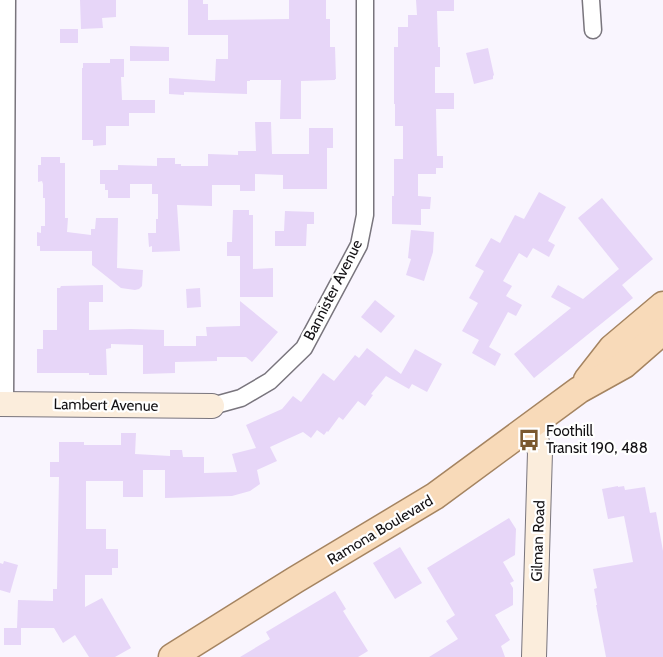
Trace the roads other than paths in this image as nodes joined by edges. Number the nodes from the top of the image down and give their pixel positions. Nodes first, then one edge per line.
1 (7, 0) edge
2 (365, 0) edge
3 (591, 0) edge
4 (593, 30) dead end
5 (663, 305) edge
6 (663, 330) edge
7 (578, 390) junction
8 (2, 404) edge
9 (212, 406) joint
10 (532, 426) junction
11 (172, 657) edge
12 (534, 657) edge

1 - 8 street
2 - 9 street, Bannister Avenue
3 - 4 street
5 - 7 main road, Ramona Boulevard
6 - 7 main road, Ramona Boulevard
7 - 10 main road, Ramona Boulevard
8 - 9 street, Lambert Avenue
10 - 11 main road, Ramona Boulevard
10 - 12 street, Gilman Road

